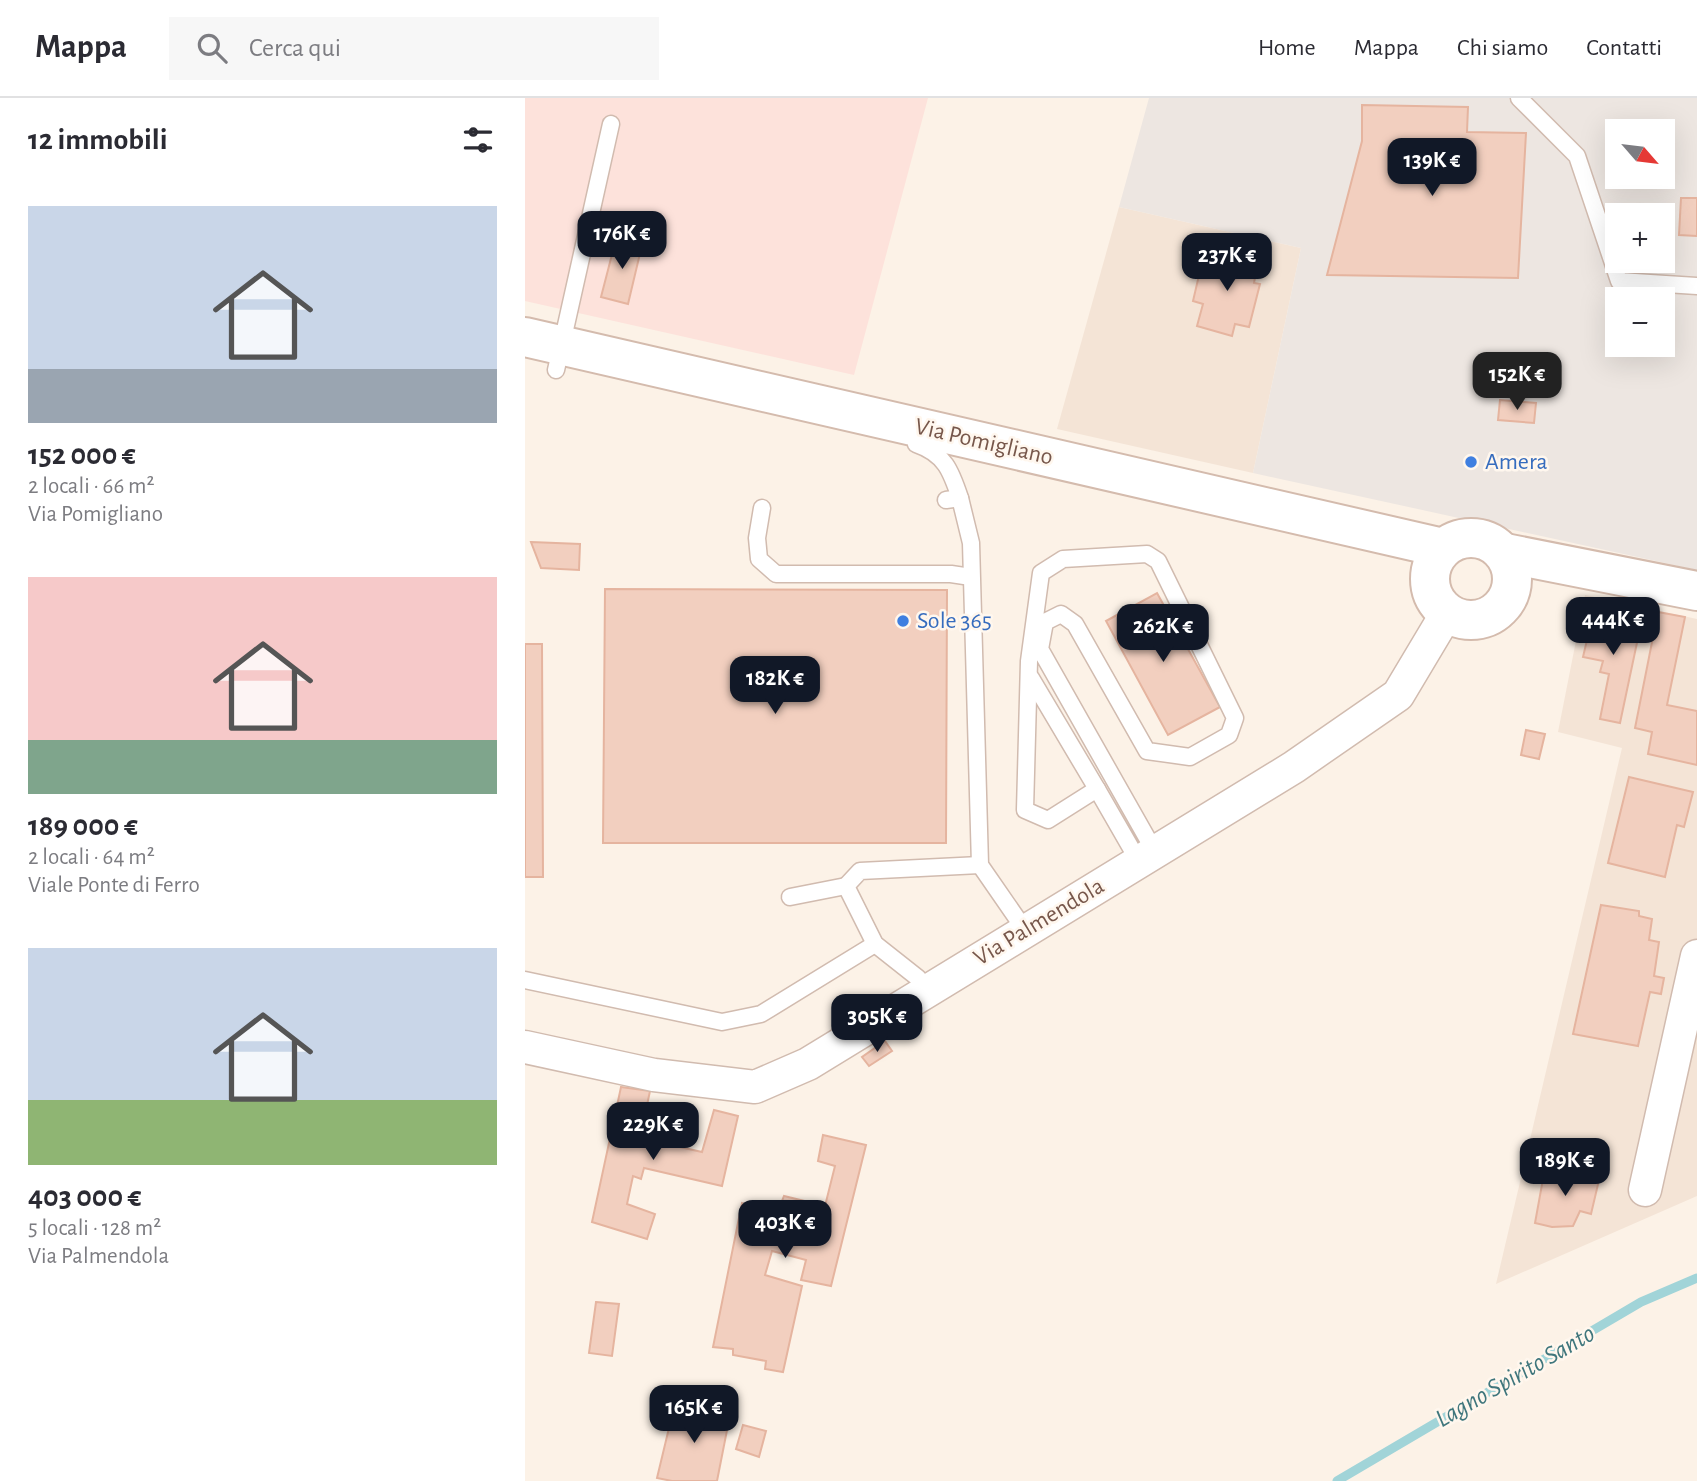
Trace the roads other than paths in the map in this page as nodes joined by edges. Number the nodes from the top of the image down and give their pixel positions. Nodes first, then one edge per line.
1 (1519, 98) edge
2 (611, 124) dead end
3 (1697, 286) edge
4 (547, 350) edge
5 (857, 413) junction
6 (762, 508) dead end
7 (1370, 531) junction
8 (1443, 548) junction
9 (1509, 567) junction
10 (971, 577) junction
11 (1697, 591) edge
12 (1438, 598) junction
13 (1031, 678) junction
14 (1097, 789) junction
15 (1147, 857) junction
16 (980, 865) junction
17 (846, 886) junction
18 (790, 897) dead end
19 (1024, 930) junction
20 (875, 944) junction
21 (1697, 956) edge
22 (525, 980) edge
23 (926, 991) junction
24 (525, 1047) edge
25 (1645, 1190) dead end

1 - 3 lane
2 - 4 lane
4 - 5 main road, Via Pomigliano
5 - 7 main road, Via Pomigliano
5 - 10 lane
6 - 10 lane
7 - 8 main road, Via Pomigliano
7 - 12 main road
8 - 9 main road
8 - 12 main road
9 - 11 main road
9 - 12 main road
10 - 16 lane
12 - 15 street, Via Palmendola
13 - 14 lane
13 - 14 lane
13 - 15 lane
14 - 15 lane
15 - 19 street, Via Palmendola
16 - 17 lane
16 - 19 lane
17 - 18 lane
17 - 20 lane
19 - 23 street, Via Palmendola
20 - 22 lane
20 - 23 lane
21 - 25 street
23 - 24 street, Via Palmendola

